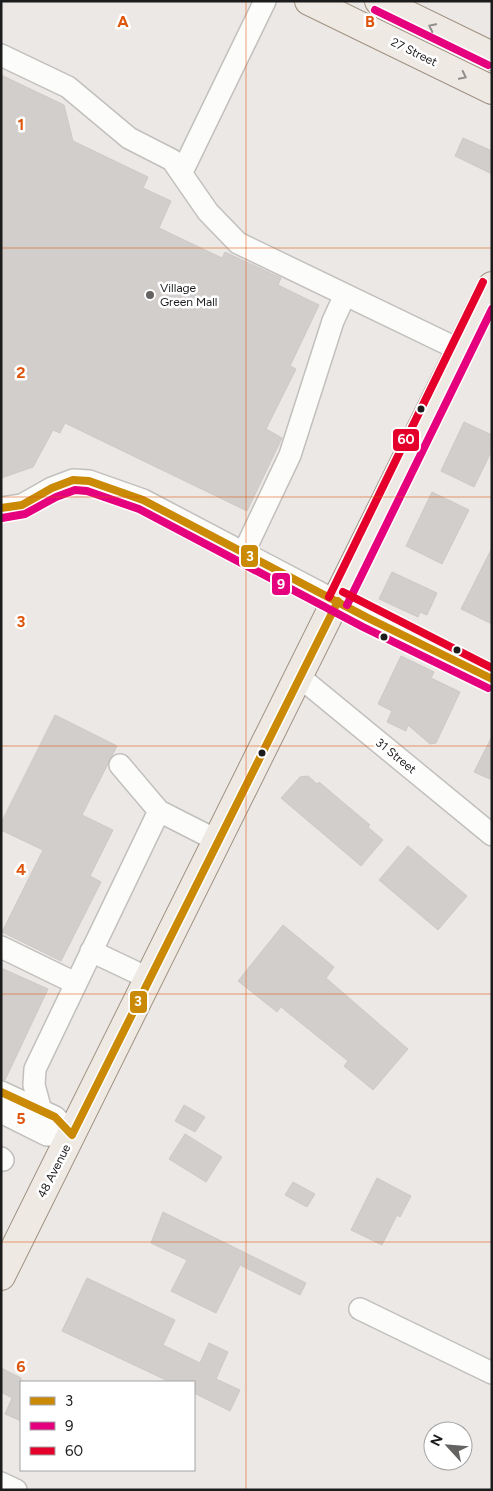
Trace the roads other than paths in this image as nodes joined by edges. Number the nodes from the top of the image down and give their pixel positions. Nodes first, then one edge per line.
1 (265, 1) edge
2 (309, 1) edge
3 (378, 1) edge
4 (1, 54) edge
5 (492, 56) edge
6 (492, 90) edge
7 (182, 172) junction
8 (492, 286) edge
9 (345, 295) junction
10 (460, 350) junction
11 (1, 508) edge
12 (244, 552) junction
13 (338, 601) junction
14 (301, 678) junction
15 (492, 679) edge
16 (120, 766) dead end
17 (159, 811) junction
18 (492, 835) edge
19 (218, 841) junction
20 (1, 947) edge
21 (91, 951) junction
22 (150, 979) junction
23 (75, 983) junction
24 (35, 1069) junction
25 (1, 1091) edge
26 (41, 1111) junction
27 (1, 1112) edge
28 (72, 1135) junction
29 (1, 1276) edge
30 (360, 1309) dead end
31 (492, 1374) edge
32 (1, 1483) edge
33 (16, 1490) edge

1 - 7 street
2 -> 6 main road, 27 Street
5 -> 3 main road
4 - 7 street
7 - 9 street
8 - 10 main road, 48 Avenue
9 - 10 street
9 - 12 street
10 - 13 main road, 48 Avenue
11 - 12 street
12 - 13 street
13 - 14 main road, 48 Avenue
13 - 15 street
14 - 18 street, 31 Street
14 - 19 main road, 48 Avenue
16 - 17 street
17 - 19 street
17 - 21 street
19 - 22 main road, 48 Avenue
20 - 23 street
21 - 22 street
21 - 23 street
22 - 28 main road, 48 Avenue
23 - 24 street
24 - 25 street
24 - 26 street
25 - 26 street
26 - 28 street
27 - 28 street
28 - 29 main road, 48 Avenue
30 - 31 street
32 - 33 street

